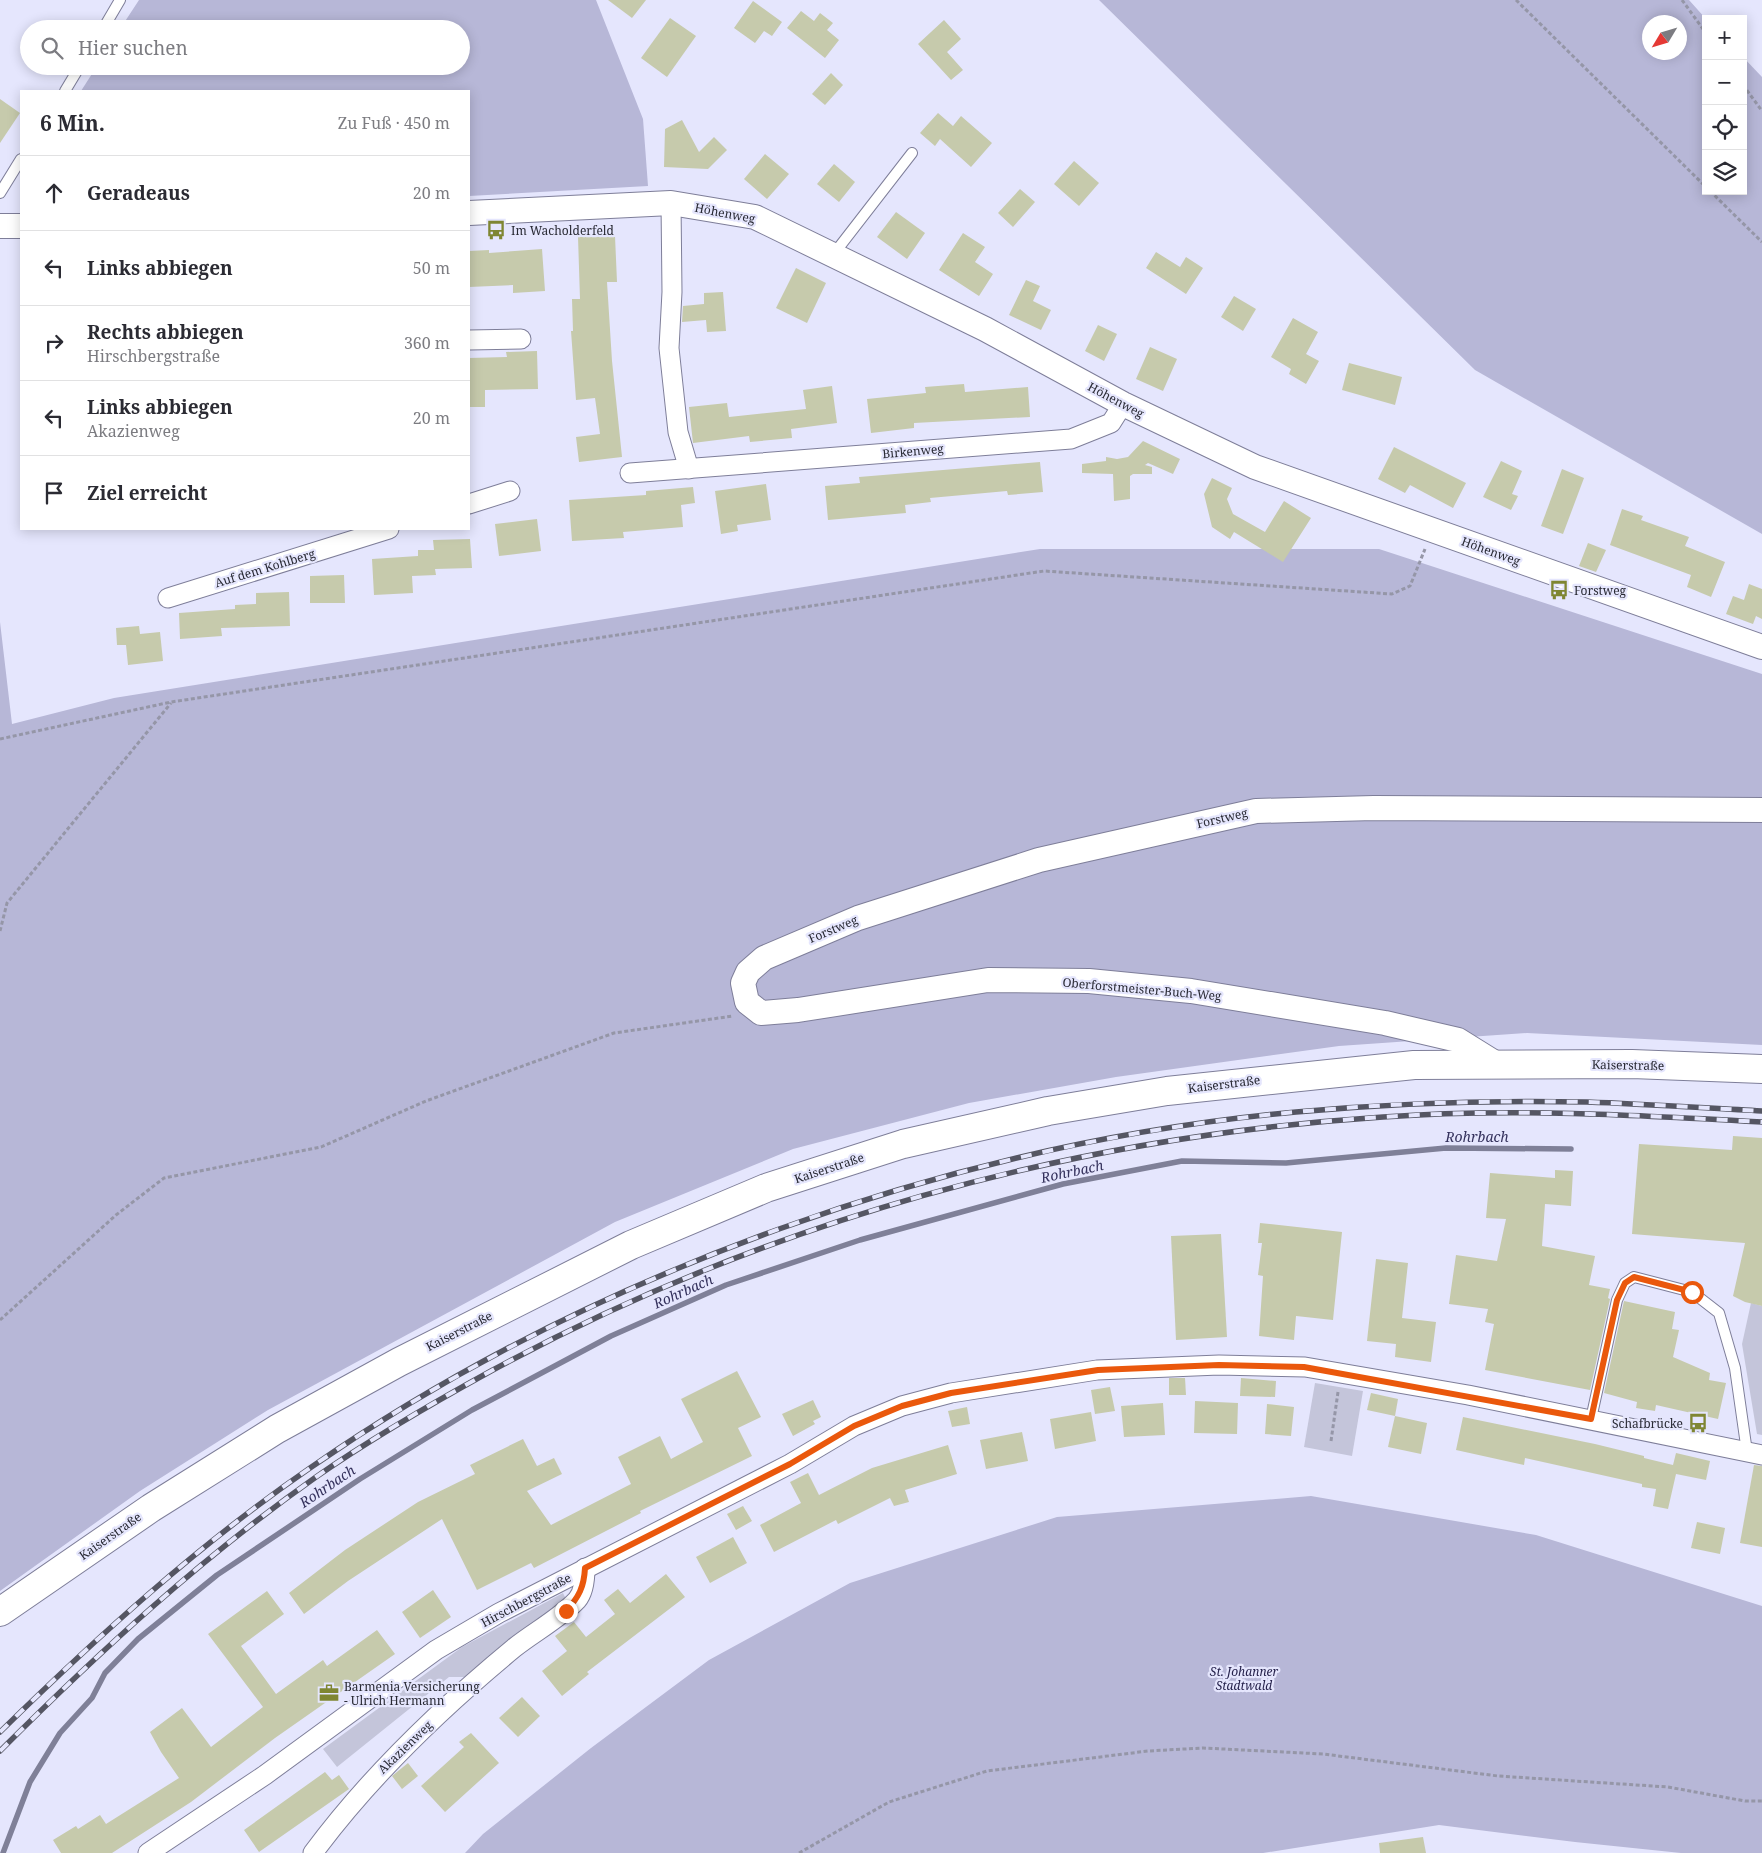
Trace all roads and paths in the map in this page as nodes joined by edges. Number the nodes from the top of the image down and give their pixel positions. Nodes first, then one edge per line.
1 (120, 0) edge
2 (1516, 0) edge
3 (1682, 0) edge
4 (108, 20) edge
5 (1702, 28) edge
6 (75, 75) edge
7 (66, 90) edge
8 (1747, 90) edge
9 (1762, 110) edge
10 (912, 153) dead end
11 (20, 161) edge
12 (1702, 183) edge
13 (0, 193) edge
14 (1714, 195) edge
15 (671, 203) junction
16 (470, 213) edge
17 (0, 226) edge
18 (20, 226) edge
19 (1762, 242) edge
20 (833, 255) junction
21 (521, 339) dead end
22 (470, 340) edge
23 (1123, 404) junction
24 (689, 469) junction
25 (630, 473) dead end
26 (510, 491) dead end
27 (470, 504) edge
28 (382, 530) edge
29 (1433, 530) junction
30 (361, 533) edge
31 (168, 598) dead end
32 (1762, 648) edge
33 (172, 702) junction
34 (0, 738) edge
35 (1762, 810) edge
36 (0, 930) edge
37 (761, 1013) junction
38 (1495, 1063) junction
39 (1762, 1069) edge
40 (0, 1320) edge
41 (1338, 1392) dead end
42 (1591, 1419) junction
43 (1331, 1441) dead end
44 (1754, 1454) edge
45 (585, 1568) junction
46 (0, 1612) edge
47 (1762, 1801) edge
48 (148, 1853) edge
49 (313, 1853) edge
50 (799, 1853) edge

1 - 4 lane
2 - 12 path
3 - 5 path
6 - 7 lane
8 - 9 path
10 - 20 lane
11 - 13 lane
14 - 19 path
15 - 16 street, Höhenweg
15 - 20 street, Höhenweg
15 - 24 street
17 - 18 street
20 - 23 street, Höhenweg
21 - 22 street
23 - 24 street, Birkenweg
23 - 29 street, Höhenweg
24 - 25 street, Birkenweg
26 - 27 street
28 - 30 street, Auf dem Kohlberg
29 - 32 street, Höhenweg
29 - 33 path
30 - 31 street, Auf dem Kohlberg
33 - 34 path
33 - 36 path
35 - 37 street, Forstweg
37 - 38 street, Oberforstmeister-Buch-Weg
37 - 40 path
38 - 39 main road, Kaiserstraße
38 - 46 main road, Kaiserstraße
41 - 43 path
42 - 44 street, Hirschbergstraße
42 - 44 lane
42 - 45 street, Hirschbergstraße
45 - 48 street, Hirschbergstraße
45 - 49 street, Akazienweg
47 - 50 path

